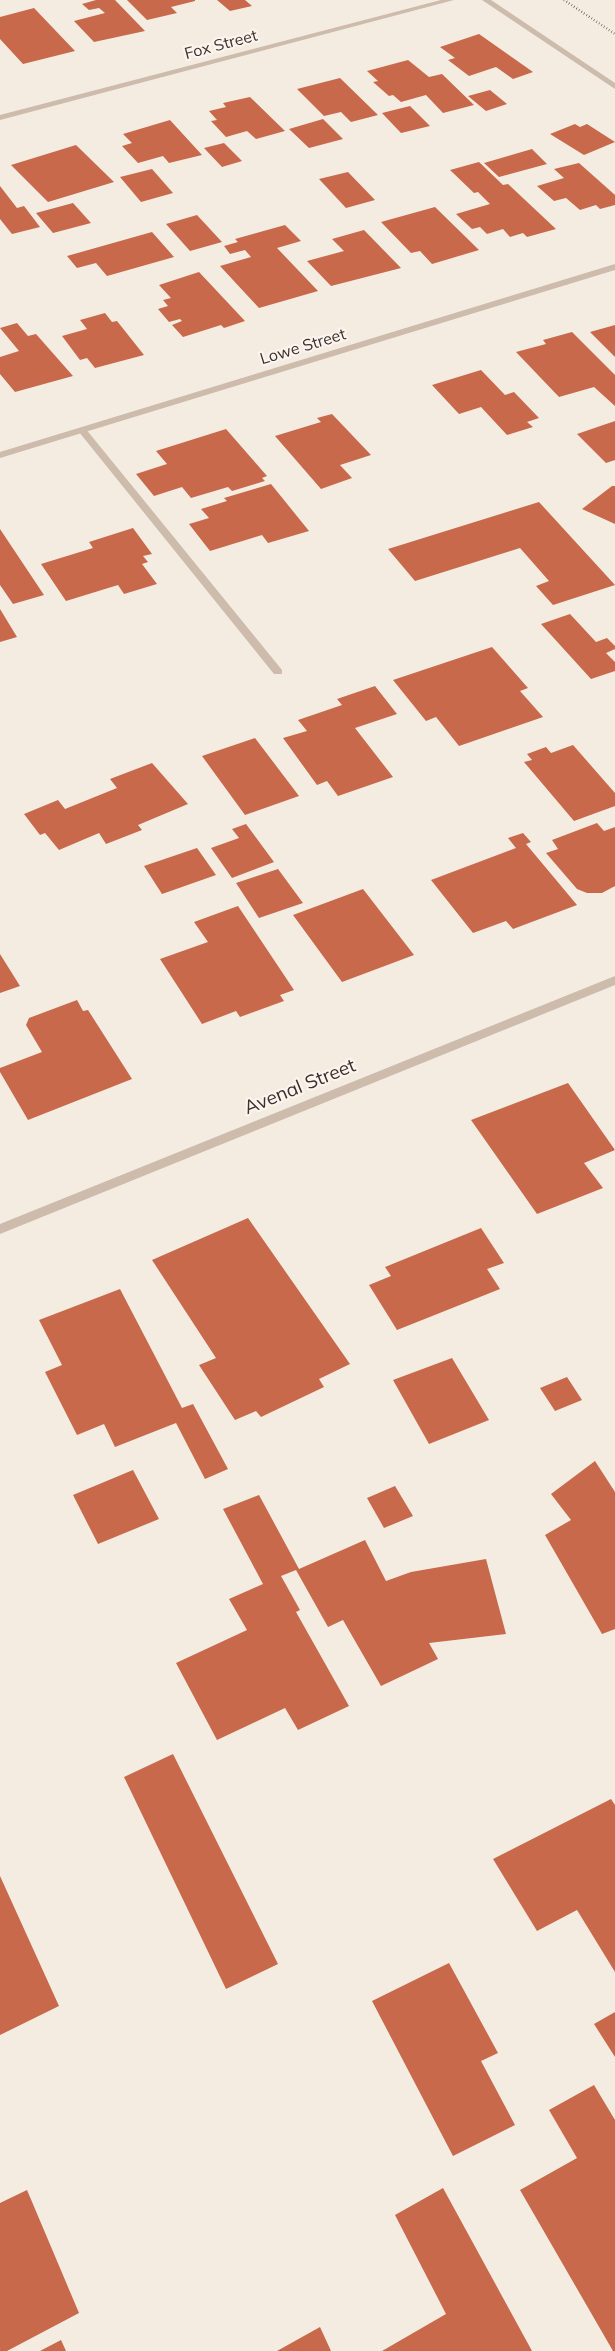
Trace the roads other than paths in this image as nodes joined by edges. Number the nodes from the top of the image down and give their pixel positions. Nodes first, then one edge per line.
1 (450, 0) edge
2 (486, 0) edge
3 (615, 88) edge
4 (0, 118) edge
5 (615, 267) edge
6 (82, 430) junction
7 (0, 455) edge
8 (278, 672) dead end
9 (615, 980) edge
10 (0, 1229) edge

1 - 4 street, Fox Street
2 - 3 street
5 - 6 street, Lowe Street
6 - 7 street, Lowe Street
6 - 8 street
9 - 10 street, Avenal Street

